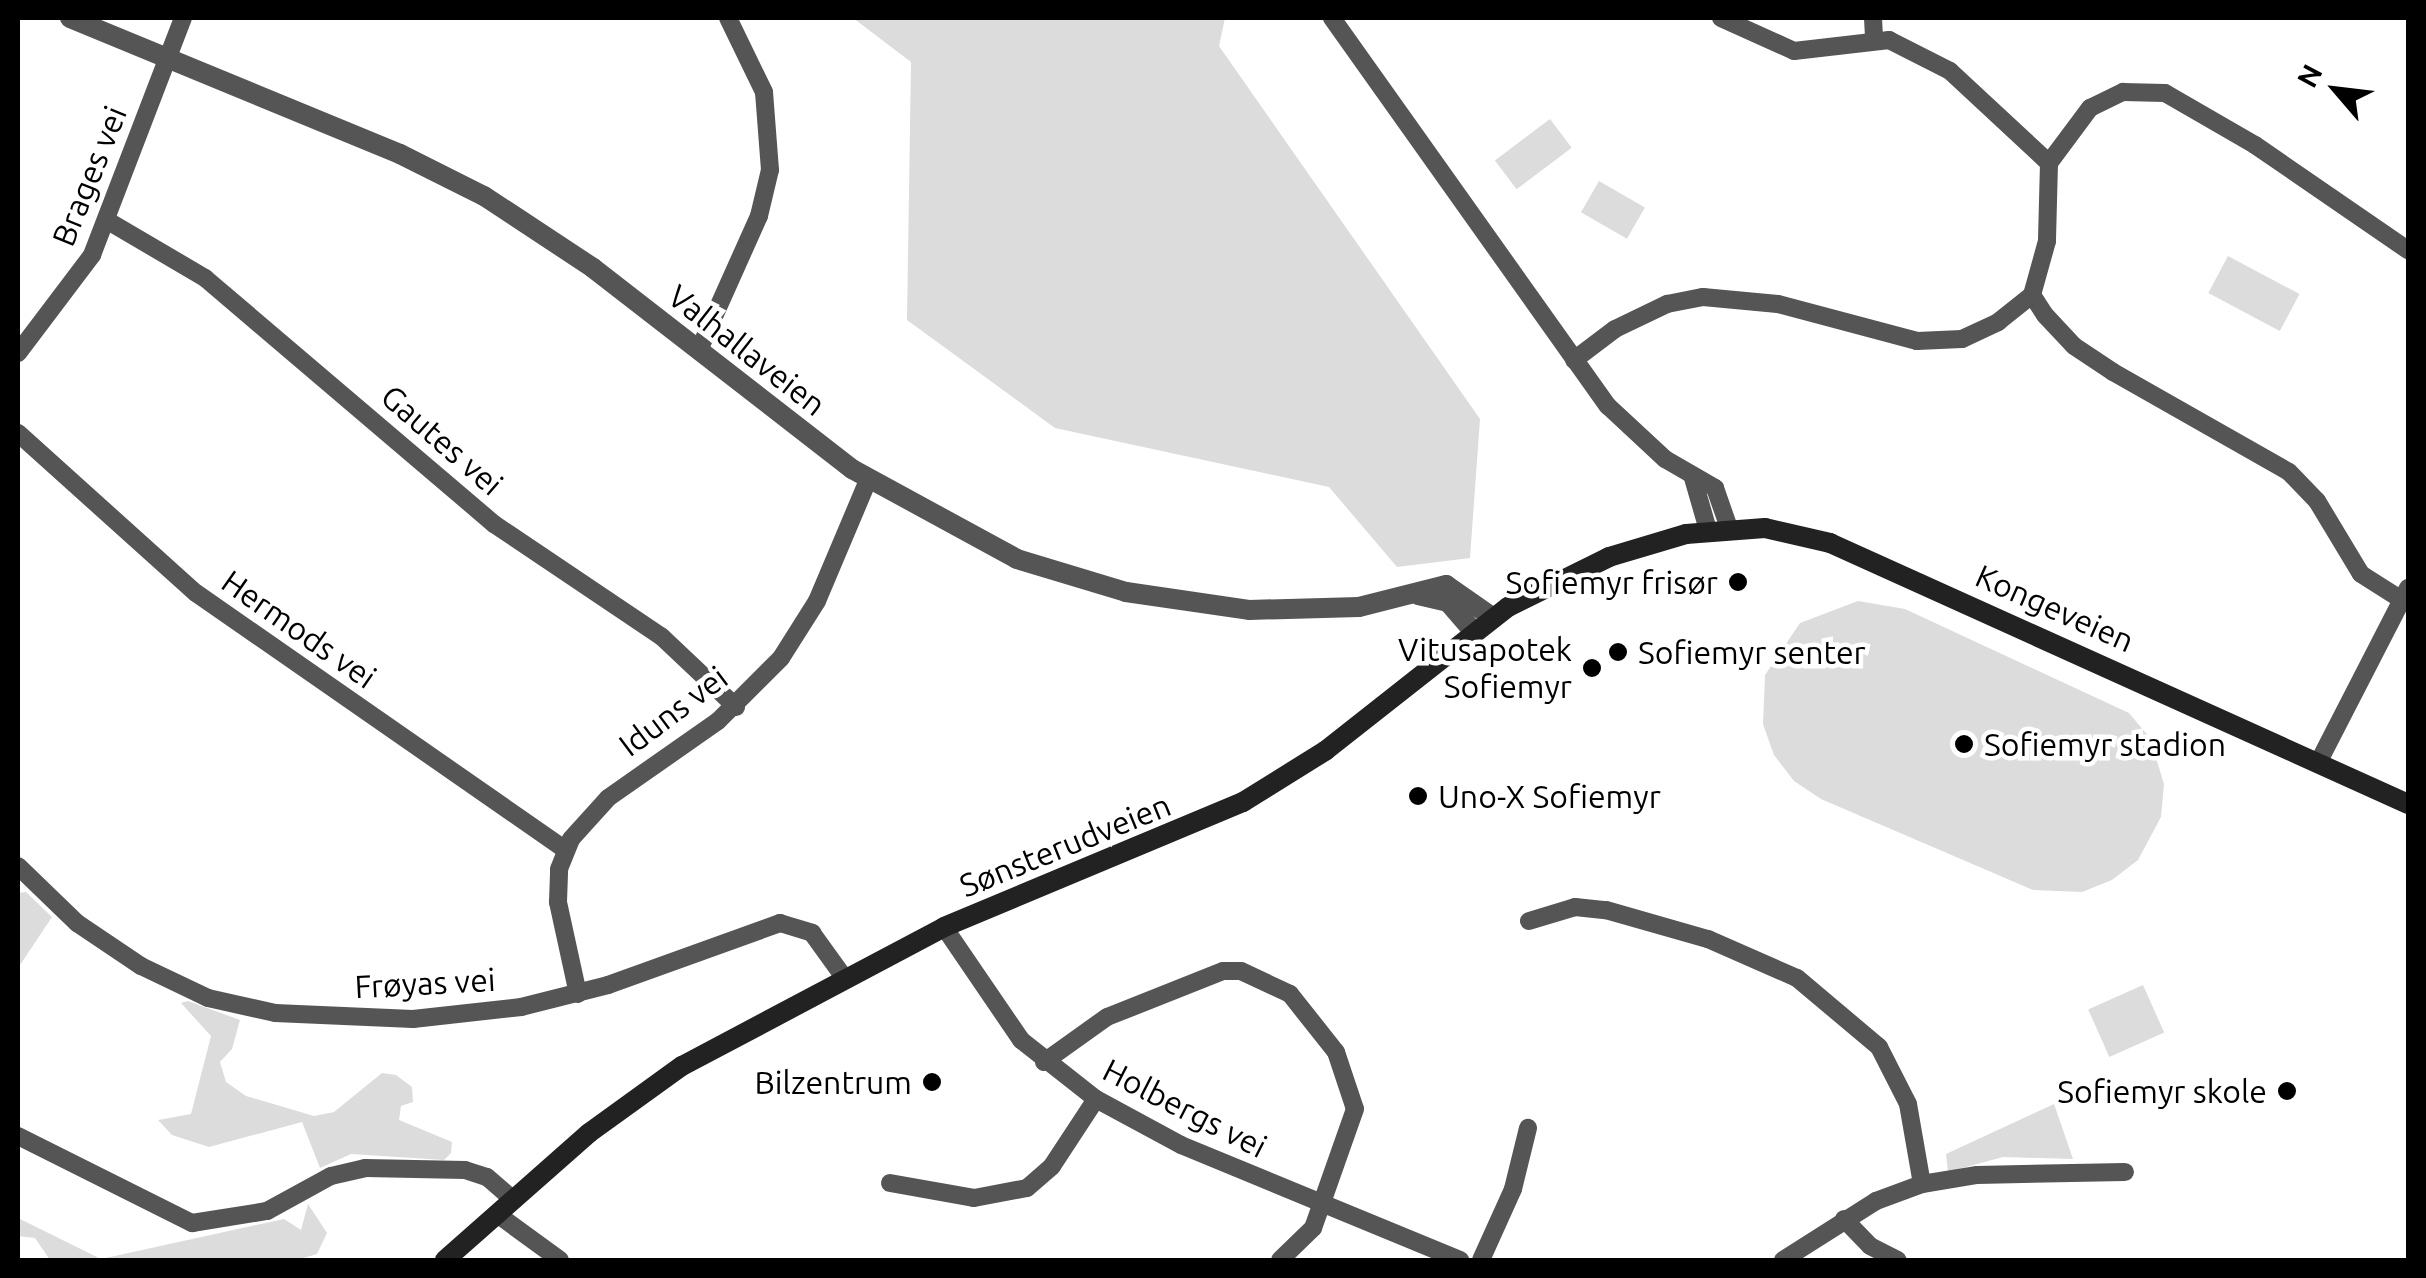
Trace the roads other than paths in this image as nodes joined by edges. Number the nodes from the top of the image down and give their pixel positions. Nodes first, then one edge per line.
1 (70, 18) edge
2 (183, 18) edge
3 (728, 18) edge
4 (1332, 18) edge
5 (1721, 18) edge
6 (1873, 18) edge
7 (1874, 40) junction
8 (166, 62) junction
9 (2049, 164) junction
10 (108, 222) junction
11 (2408, 250) edge
12 (2032, 295) junction
13 (699, 350) junction
14 (18, 352) edge
15 (1574, 360) junction
16 (18, 432) edge
17 (868, 480) junction
18 (1718, 529) junction
19 (2405, 594) edge
20 (1418, 595) junction
21 (1492, 617) junction
22 (1473, 630) junction
23 (736, 706) junction
24 (2318, 763) junction
25 (2408, 804) edge
26 (566, 850) junction
27 (18, 866) edge
28 (1530, 921) dead end
29 (944, 927) junction
30 (843, 976) junction
31 (578, 994) junction
32 (1044, 1062) junction
33 (1096, 1099) junction
34 (1528, 1128) dead end
35 (18, 1136) edge
36 (2125, 1172) dead end
37 (890, 1183) dead end
38 (1922, 1184) junction
39 (513, 1200) junction
40 (1320, 1207) junction
41 (496, 1214) junction
42 (1844, 1219) junction
43 (446, 1260) edge
44 (560, 1260) edge
45 (1280, 1260) edge
46 (1460, 1260) edge
47 (1481, 1260) edge
48 (1783, 1260) edge
49 (1898, 1260) edge

1 - 8 street, Valhallaveien
2 - 8 street, Brages vei
3 - 13 street
4 - 15 street
5 - 7 street
6 - 7 street
7 - 9 street
8 - 10 street, Brages vei
8 - 13 street, Valhallaveien
9 - 11 street
9 - 12 street
10 - 14 street, Brages vei
10 - 23 street, Gautes vei
12 - 15 street
12 - 19 street
13 - 17 street, Valhallaveien
15 - 18 street
16 - 26 street, Hermods vei
17 - 20 street, Valhallaveien
17 - 23 street, Iduns vei
18 - 21 main road, Sønsterudveien
18 - 24 main road, Kongeveien
19 - 24 street
20 - 21 street, Valhallaveien
20 - 22 street
21 - 22 main road, Sønsterudveien
22 - 29 main road, Sønsterudveien
23 - 26 street, Iduns vei
24 - 25 main road, Kongeveien
26 - 31 street
27 - 31 street, Frøyas vei
28 - 38 street
29 - 30 main road, Sønsterudveien
29 - 32 street, Holbergs vei
30 - 31 street, Frøyas vei
30 - 39 main road, Sønsterudveien
32 - 33 street, Holbergs vei
32 - 40 street
33 - 37 street
33 - 40 street, Holbergs vei
34 - 47 street
35 - 39 street
36 - 38 street
38 - 42 street
39 - 41 main road, Sønsterudveien
40 - 45 street
40 - 46 street, Holbergs vei
41 - 43 main road, Sønsterudveien
41 - 44 street
42 - 48 street
42 - 49 street

